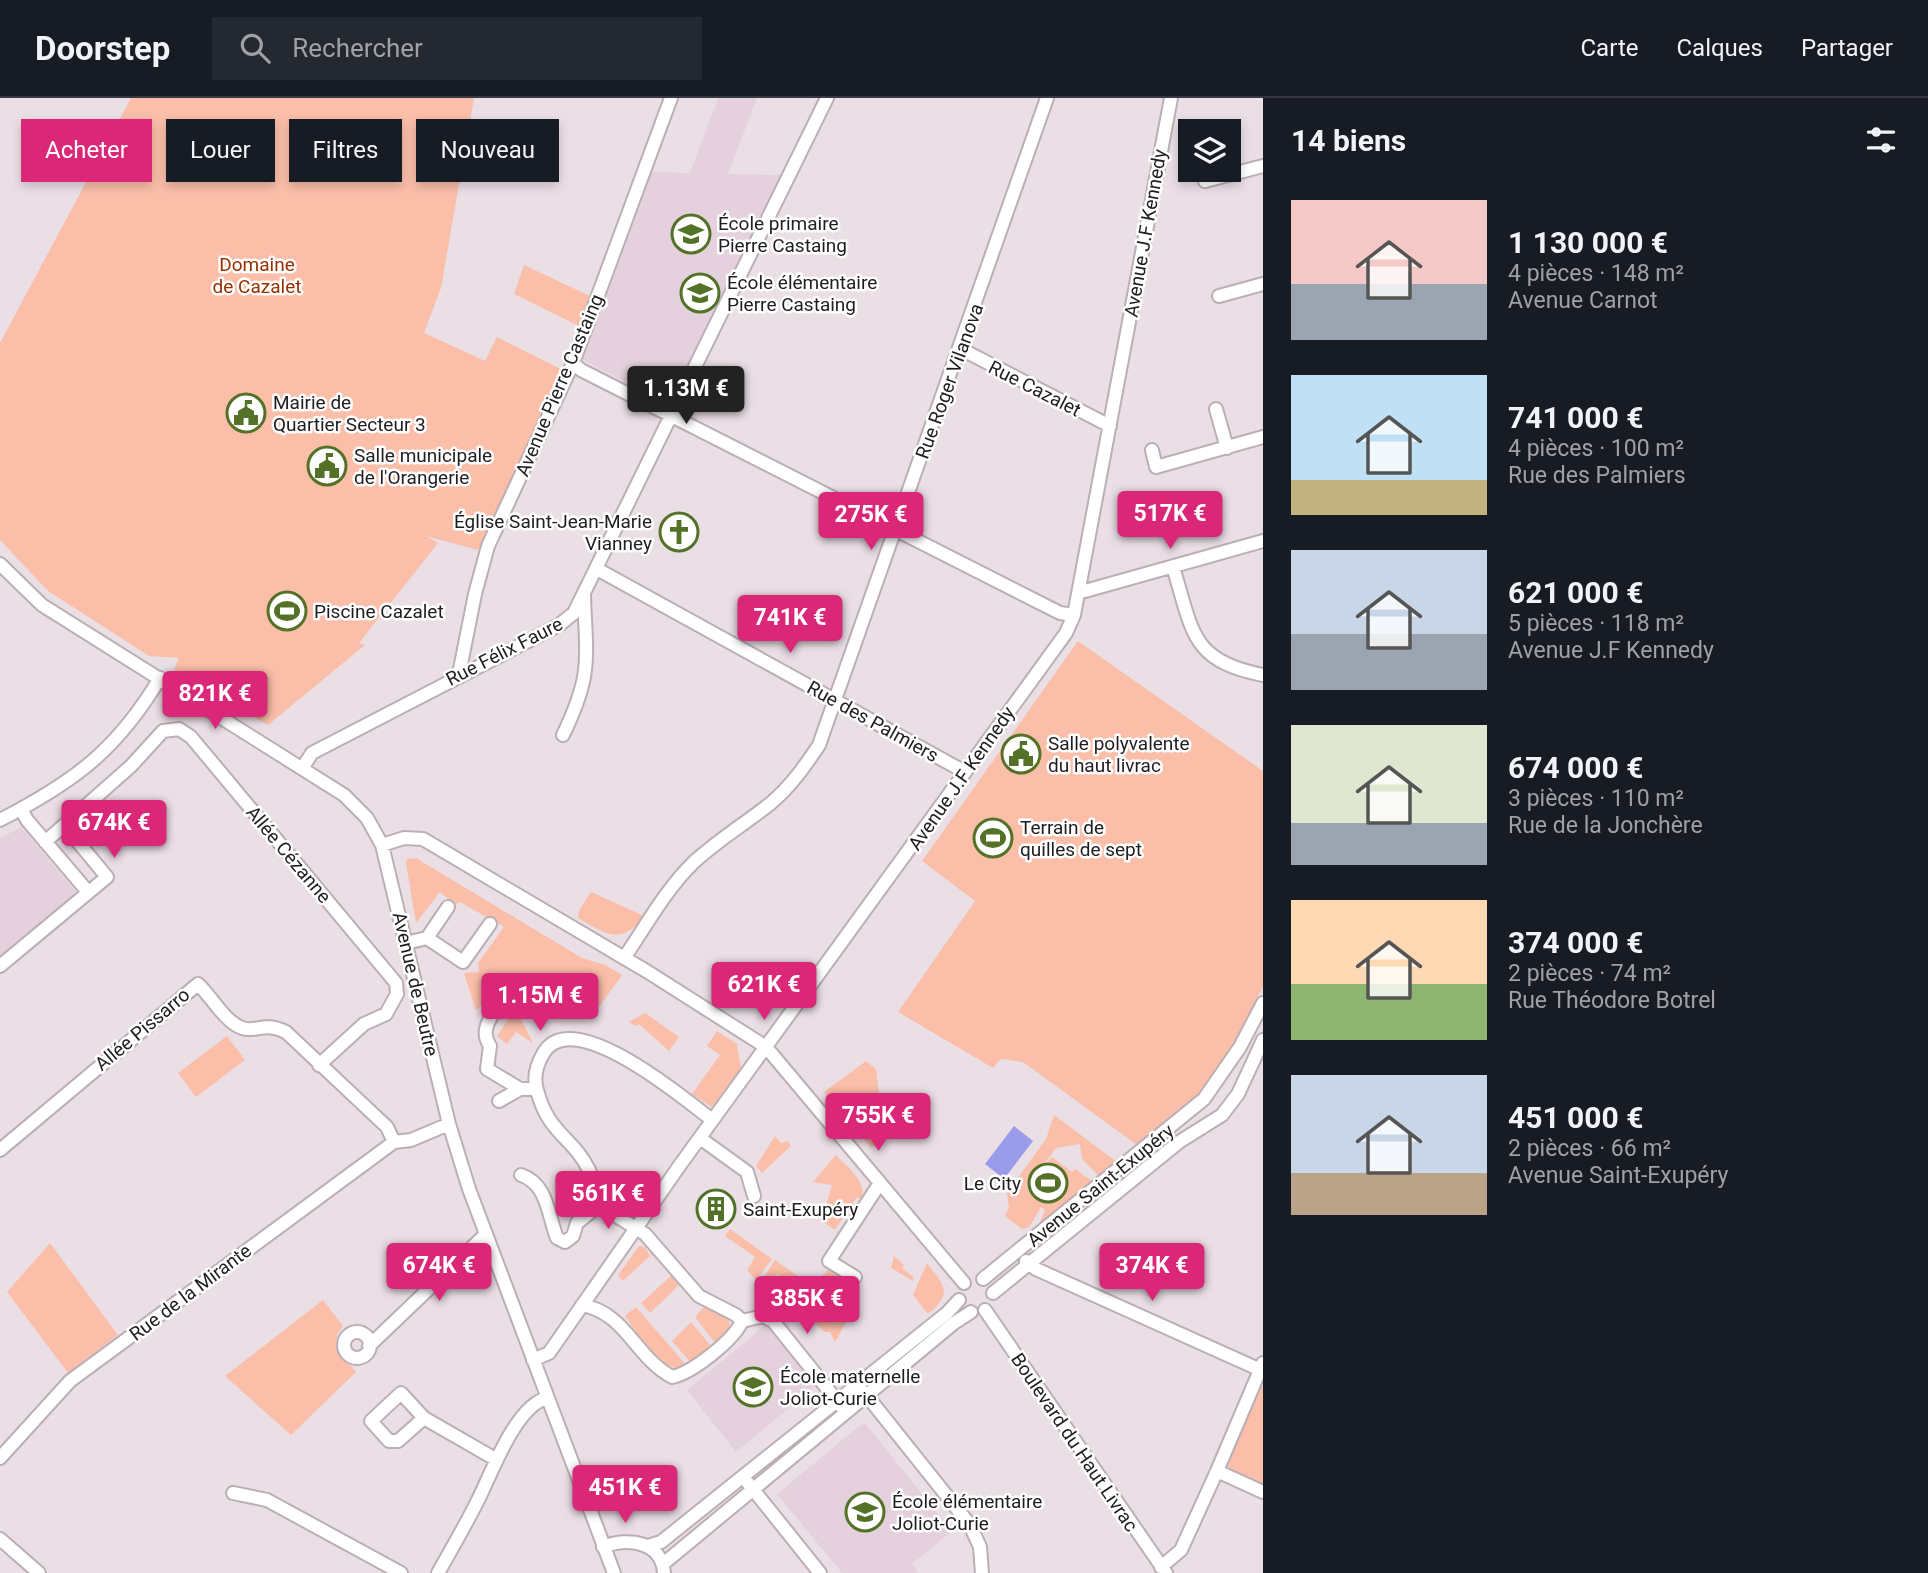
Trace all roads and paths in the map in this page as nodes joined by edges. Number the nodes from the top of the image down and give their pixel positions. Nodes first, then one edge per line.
1 (671, 98) edge
2 (827, 98) edge
3 (1048, 98) edge
4 (1171, 98) edge
5 (1263, 166) edge
6 (1241, 172) edge
7 (1263, 284) edge
8 (1219, 296) dead end
9 (961, 349) junction
10 (573, 363) junction
11 (1216, 409) dead end
12 (673, 416) junction
13 (1110, 426) junction
14 (1263, 437) edge
15 (1227, 448) junction
16 (1152, 450) dead end
17 (897, 529) junction
18 (1263, 541) edge
19 (0, 564) edge
20 (1173, 567) junction
21 (597, 569) junction
22 (1079, 590) junction
23 (584, 595) junction
24 (1074, 615) junction
25 (459, 674) junction
26 (1263, 675) edge
27 (160, 678) junction
28 (835, 699) junction
29 (563, 735) dead end
30 (303, 767) junction
31 (965, 772) junction
32 (21, 809) junction
33 (0, 820) edge
34 (64, 825) junction
35 (45, 842) junction
36 (382, 845) junction
37 (88, 892) junction
38 (448, 907) dead end
39 (490, 924) dead end
40 (427, 937) junction
41 (406, 943) junction
42 (624, 958) junction
43 (0, 966) edge
44 (501, 1002) dead end
45 (1263, 1003) edge
46 (1263, 1040) edge
47 (766, 1047) junction
48 (1240, 1047) junction
49 (1256, 1055) junction
50 (319, 1065) junction
51 (520, 1089) junction
52 (536, 1089) junction
53 (499, 1101) dead end
54 (1183, 1118) junction
55 (712, 1120) junction
56 (449, 1124) junction
57 (1193, 1132) junction
58 (700, 1138) junction
59 (394, 1142) junction
60 (0, 1150) edge
61 (522, 1175) dead end
62 (880, 1183) junction
63 (754, 1196) dead end
64 (599, 1205) junction
65 (635, 1229) junction
66 (485, 1235) junction
67 (1018, 1252) junction
68 (1029, 1265) junction
69 (855, 1277) dead end
70 (983, 1279) junction
71 (964, 1283) junction
72 (993, 1293) junction
73 (959, 1300) junction
74 (582, 1305) junction
75 (985, 1310) junction
76 (971, 1312) junction
77 (741, 1321) junction
78 (369, 1346) dead end
79 (533, 1360) junction
80 (1262, 1368) edge
81 (858, 1383) junction
82 (868, 1396) junction
83 (547, 1398) junction
84 (837, 1401) junction
85 (846, 1413) junction
86 (424, 1418) dead end
87 (0, 1458) edge
88 (497, 1461) junction
89 (1217, 1471) junction
90 (742, 1476) junction
91 (752, 1489) junction
92 (1263, 1492) edge
93 (233, 1493) dead end
94 (0, 1539) edge
95 (648, 1546) junction
96 (603, 1547) junction
97 (664, 1569) edge
98 (1164, 1570) edge
99 (39, 1573) edge
100 (401, 1573) edge
101 (438, 1573) edge
102 (614, 1573) edge
103 (820, 1573) edge
104 (982, 1573) edge

1 - 10 street, Avenue Pierre Castaing
2 - 12 street, Rue Félix Faure
3 - 9 street, Rue Roger Vilanova
4 - 13 street, Avenue J.F Kennedy
5 - 6 street
7 - 8 street
9 - 13 street, Rue Cazalet
9 - 17 street, Rue Roger Vilanova
10 - 12 street
10 - 25 street, Avenue Pierre Castaing
11 - 15 street
12 - 17 street
12 - 21 street, Rue Félix Faure
13 - 22 street, Avenue J.F Kennedy
14 - 15 street
15 - 16 street
17 - 24 street
17 - 28 street, Rue Roger Vilanova
18 - 20 street
19 - 27 street, Avenue de Beutre
20 - 22 street
20 - 26 street
21 - 23 street, Rue Félix Faure
21 - 28 street, Rue des Palmiers
22 - 24 street, Avenue J.F Kennedy
23 - 25 street, Rue Félix Faure
23 - 29 street
24 - 31 street, Avenue J.F Kennedy
25 - 30 street, Rue Félix Faure
27 - 30 street, Avenue de Beutre
27 - 32 street
28 - 31 street, Rue des Palmiers
28 - 42 street, Rue Roger Vilanova
30 - 36 street, Avenue de Beutre
31 - 47 street, Avenue J.F Kennedy
32 - 33 street
32 - 35 street
34 - 35 street
34 - 37 street
34 - 50 street, Allée Cézanne
35 - 37 street
36 - 41 street, Avenue de Beutre
36 - 42 street
37 - 43 street
38 - 40 street
39 - 40 street
40 - 41 street
41 - 56 street, Avenue de Beutre
42 - 47 street
44 - 51 street
45 - 48 street, Avenue Saint-Exupéry
46 - 49 street, Avenue Saint-Exupéry
47 - 55 street, Avenue J.F Kennedy
47 - 62 street
48 - 49 street
48 - 54 street, Avenue Saint-Exupéry
49 - 57 street, Avenue Saint-Exupéry
50 - 59 street
50 - 60 street, Allée Pissarro
51 - 52 street
51 - 53 street
52 - 55 street
52 - 64 street
54 - 57 street, Avenue Saint-Exupéry
54 - 67 street, Avenue Saint-Exupéry
55 - 58 street, Avenue J.F Kennedy
56 - 59 street, Rue de la Mirante
56 - 66 street, Avenue de Beutre
57 - 68 street, Avenue Saint-Exupéry
58 - 63 street
58 - 65 street, Avenue J.F Kennedy
59 - 87 street, Rue de la Mirante
61 - 64 street
62 - 69 street
62 - 71 street
64 - 65 street
65 - 74 street, Avenue J.F Kennedy
65 - 77 street
66 - 78 street
66 - 79 street, Avenue de Beutre
67 - 68 street, Avenue Saint-Exupéry
67 - 70 street, Avenue Saint-Exupéry
68 - 72 street, Avenue Saint-Exupéry
68 - 80 street
70 - 71 street
70 - 72 street
71 - 73 street
72 - 75 street
73 - 76 street
73 - 81 street
74 - 77 street
74 - 79 street, Avenue J.F Kennedy
75 - 76 street
75 - 98 street, Boulevard du Haut Livrac
76 - 82 street
77 - 84 street
79 - 83 street, Avenue de Beutre
80 - 89 street
81 - 82 street
81 - 84 street
82 - 85 street
82 - 104 street
83 - 88 street
83 - 96 street, Avenue de Beutre
84 - 85 street
84 - 90 street
85 - 91 street
86 - 88 street
88 - 101 street
89 - 92 street
89 - 98 street
90 - 91 street
90 - 95 street
91 - 97 street
91 - 103 street
93 - 100 street
94 - 99 street
95 - 96 street
95 - 97 street
96 - 102 street, Avenue de Beutre

